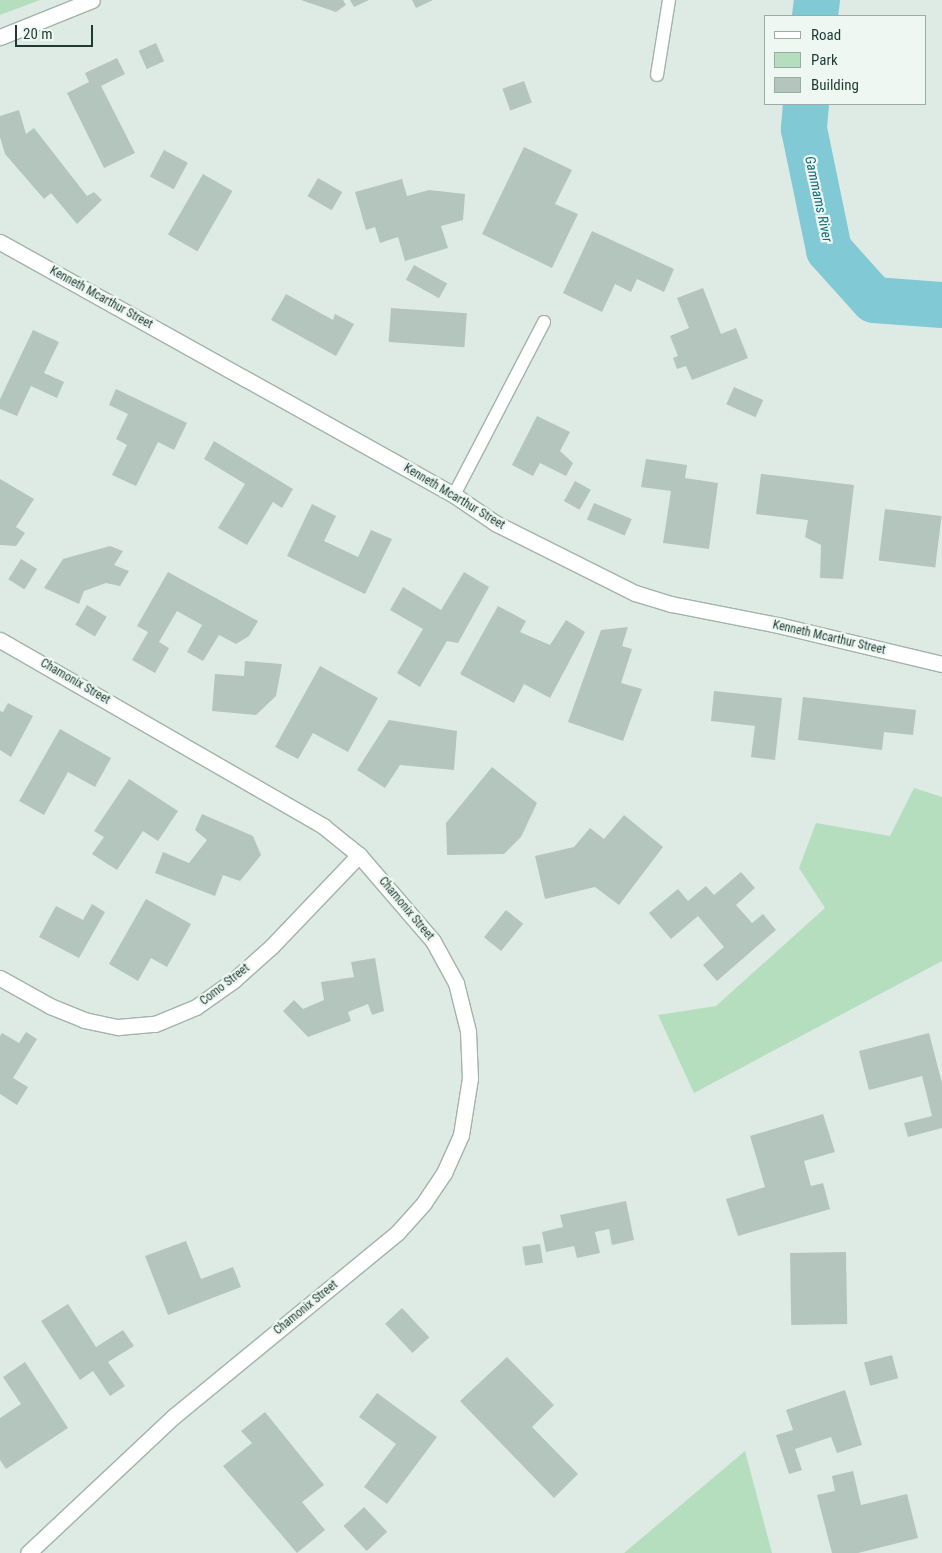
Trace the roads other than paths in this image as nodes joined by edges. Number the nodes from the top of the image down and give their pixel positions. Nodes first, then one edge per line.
1 (92, 0) edge
2 (669, 0) edge
3 (0, 37) edge
4 (657, 75) dead end
5 (0, 242) edge
6 (544, 322) dead end
7 (454, 495) junction
8 (0, 640) edge
9 (942, 664) edge
10 (359, 855) junction
11 (0, 978) edge
12 (28, 1553) edge

1 - 3 street
2 - 4 lane
5 - 7 street, Kenneth Mcarthur Street
6 - 7 lane
7 - 9 street, Kenneth Mcarthur Street
8 - 10 street, Chamonix Street
10 - 11 street, Como Street
10 - 12 street, Chamonix Street

